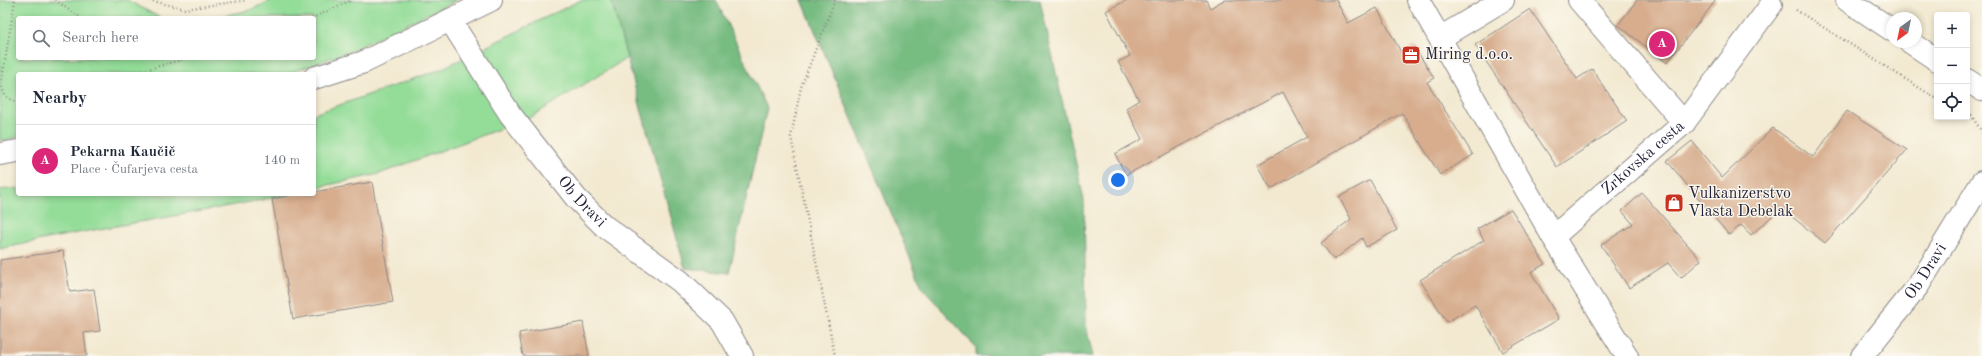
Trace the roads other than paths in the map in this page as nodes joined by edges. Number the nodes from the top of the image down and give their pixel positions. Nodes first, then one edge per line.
1 (491, 0) edge
2 (1418, 0) edge
3 (1503, 0) edge
4 (1579, 0) edge
5 (1847, 0) edge
6 (1771, 5) dead end
7 (450, 20) junction
8 (1886, 26) edge
9 (1440, 38) junction
10 (1919, 48) edge
11 (1934, 58) edge
12 (316, 77) edge
13 (1970, 82) edge
14 (1982, 90) edge
15 (1684, 123) junction
16 (16, 151) edge
17 (0, 154) edge
18 (1982, 182) edge
19 (1553, 237) junction
20 (742, 356) edge
21 (1627, 356) edge
22 (1862, 356) edge

1 - 7 street
2 - 9 street
3 - 9 street
4 - 15 street, Zrkovska cesta
5 - 8 street
6 - 15 street
7 - 12 street
7 - 20 street, Ob Dravi
9 - 19 street
10 - 11 street
13 - 14 street
15 - 19 street, Zrkovska cesta
16 - 17 street
18 - 22 street, Ob Dravi
19 - 21 street

